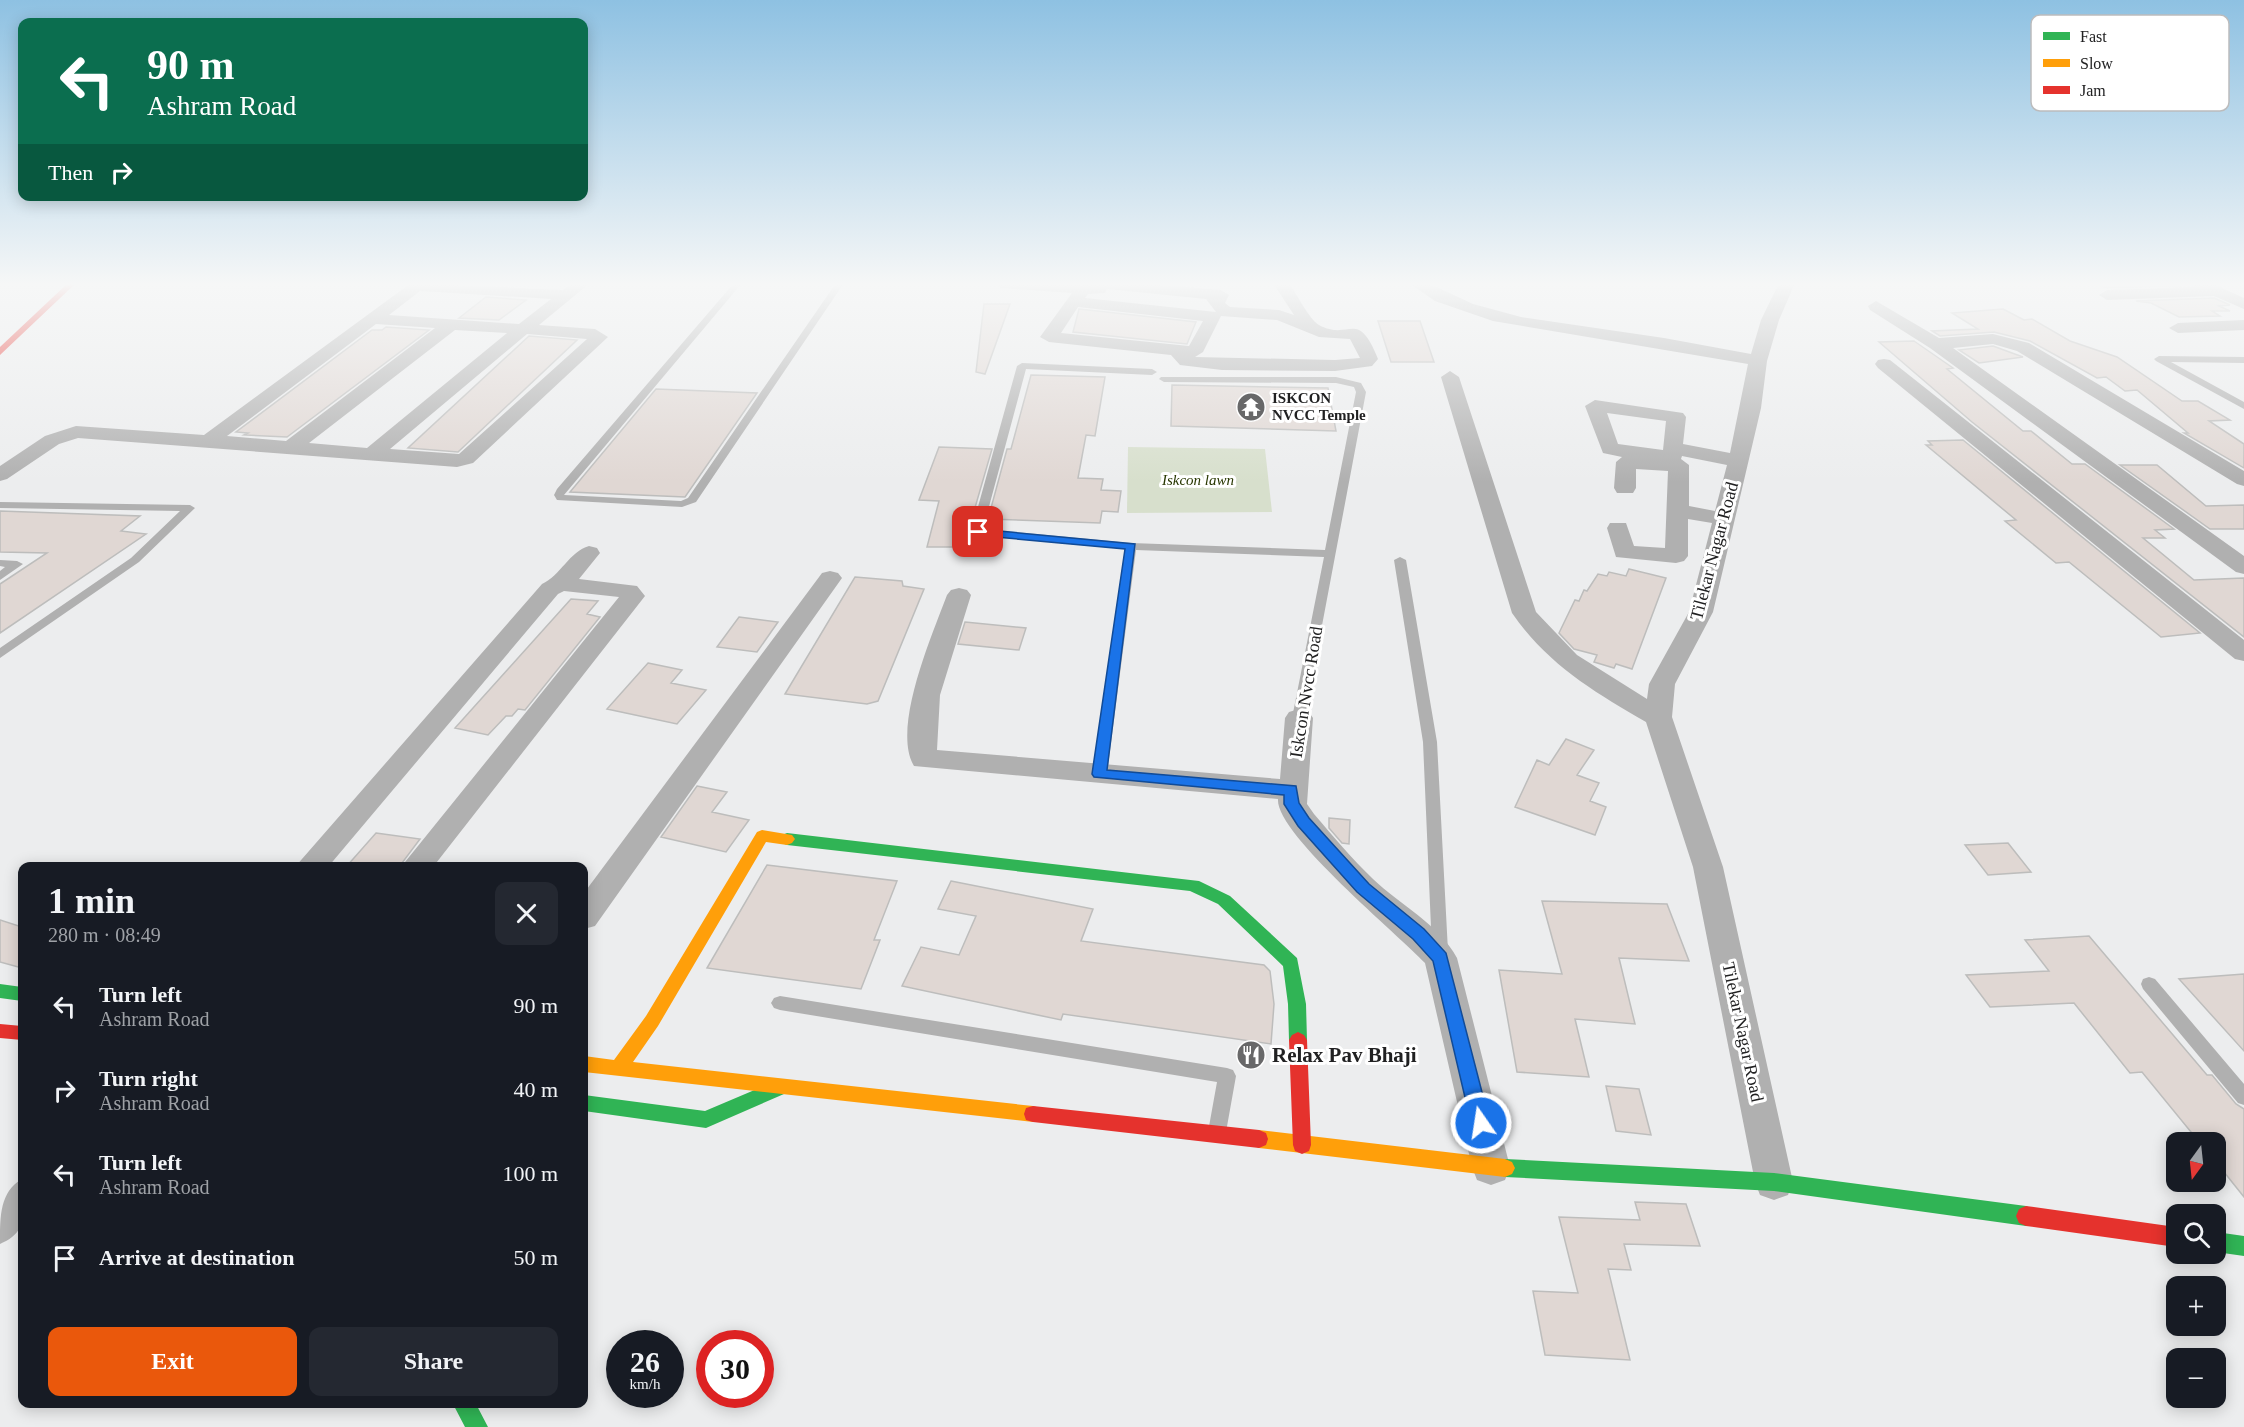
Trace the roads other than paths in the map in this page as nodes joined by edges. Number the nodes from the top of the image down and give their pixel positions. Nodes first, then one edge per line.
1 (331, 350) edge
2 (418, 350) edge
3 (498, 350) edge
4 (585, 350) edge
5 (681, 350) edge
6 (795, 350) edge
7 (1166, 350) edge
8 (1195, 350) edge
9 (1365, 350) edge
10 (1707, 350) edge
11 (1761, 350) edge
12 (1944, 350) edge
13 (2027, 350) edge
14 (1180, 351) junction
15 (2244, 360) edge
16 (1758, 361) junction
17 (1884, 364) dead end
18 (1152, 372) dead end
19 (1450, 377) dead end
20 (1164, 379) dead end
21 (2244, 406) edge
22 (208, 441) junction
23 (291, 447) junction
24 (1674, 448) dead end
25 (372, 454) junction
26 (1738, 461) junction
27 (0, 475) edge
28 (2244, 480) edge
29 (1625, 488) dead end
30 (0, 505) edge
31 (1678, 511) junction
32 (1724, 519) junction
33 (1618, 528) dead end
34 (1131, 546) junction
35 (589, 553) dead end
36 (1330, 554) junction
37 (1400, 560) dead end
38 (0, 563) edge
39 (2244, 567) edge
40 (0, 576) edge
41 (830, 578) dead end
42 (561, 584) junction
43 (959, 596) dead end
44 (2244, 653) edge
45 (0, 654) edge
46 (1658, 717) junction
47 (1299, 718) joint
48 (1100, 774) junction
49 (1291, 790) junction
50 (314, 862) edge
51 (420, 862) edge
52 (588, 911) edge
53 (1440, 958) junction
54 (2149, 984) dead end
55 (0, 992) edge
56 (18, 994) edge
57 (780, 1004) dead end
58 (0, 1031) edge
59 (18, 1033) edge
60 (588, 1065) edge
61 (618, 1070) junction
62 (780, 1088) junction
63 (2244, 1097) edge
64 (588, 1105) edge
65 (1216, 1134) junction
66 (1302, 1145) junction
67 (1491, 1167) junction
68 (1774, 1182) junction
69 (18, 1202) edge
70 (0, 1225) edge
71 (2166, 1235) edge
72 (2226, 1243) edge
73 (2244, 1246) edge
74 (466, 1408) edge
75 (477, 1427) edge

1 - 22 street
2 - 23 street
3 - 25 street
4 - 25 street
5 - 6 lane
7 - 14 street
8 - 14 street
9 - 14 street
10 - 16 street
11 - 16 street, Tilekar Nagar Road
12 - 39 street
13 - 28 street
15 - 21 lane
16 - 26 street, Tilekar Nagar Road
17 - 44 street
18 - 34 lane
19 - 46 street
20 - 36 lane, Iskcon Nvcc Road
22 - 23 street
22 - 27 street
23 - 25 street
24 - 26 street
26 - 32 street, Tilekar Nagar Road
29 - 31 street
30 - 45 lane
31 - 32 street
31 - 33 street
32 - 46 street, Tilekar Nagar Road
34 - 36 lane
34 - 48 lane
35 - 42 street
36 - 47 lane, Iskcon Nvcc Road
37 - 53 lane
38 - 40 lane
41 - 52 street
42 - 50 street
42 - 51 street
43 - 48 street
46 - 68 street, Tilekar Nagar Road
47 - 49 street, Iskcon Nvcc Road
48 - 49 street
49 - 53 street, Iskcon Nvcc Road
53 - 67 street, Iskcon Nvcc Road
54 - 63 lane
55 - 56 main road
57 - 65 lane
58 - 59 main road
60 - 61 main road
61 - 62 main road
61 - 66 main road
62 - 64 main road
62 - 65 main road
65 - 66 main road
66 - 67 main road
67 - 68 main road
68 - 71 main road
69 - 70 street
72 - 73 main road
74 - 75 main road

